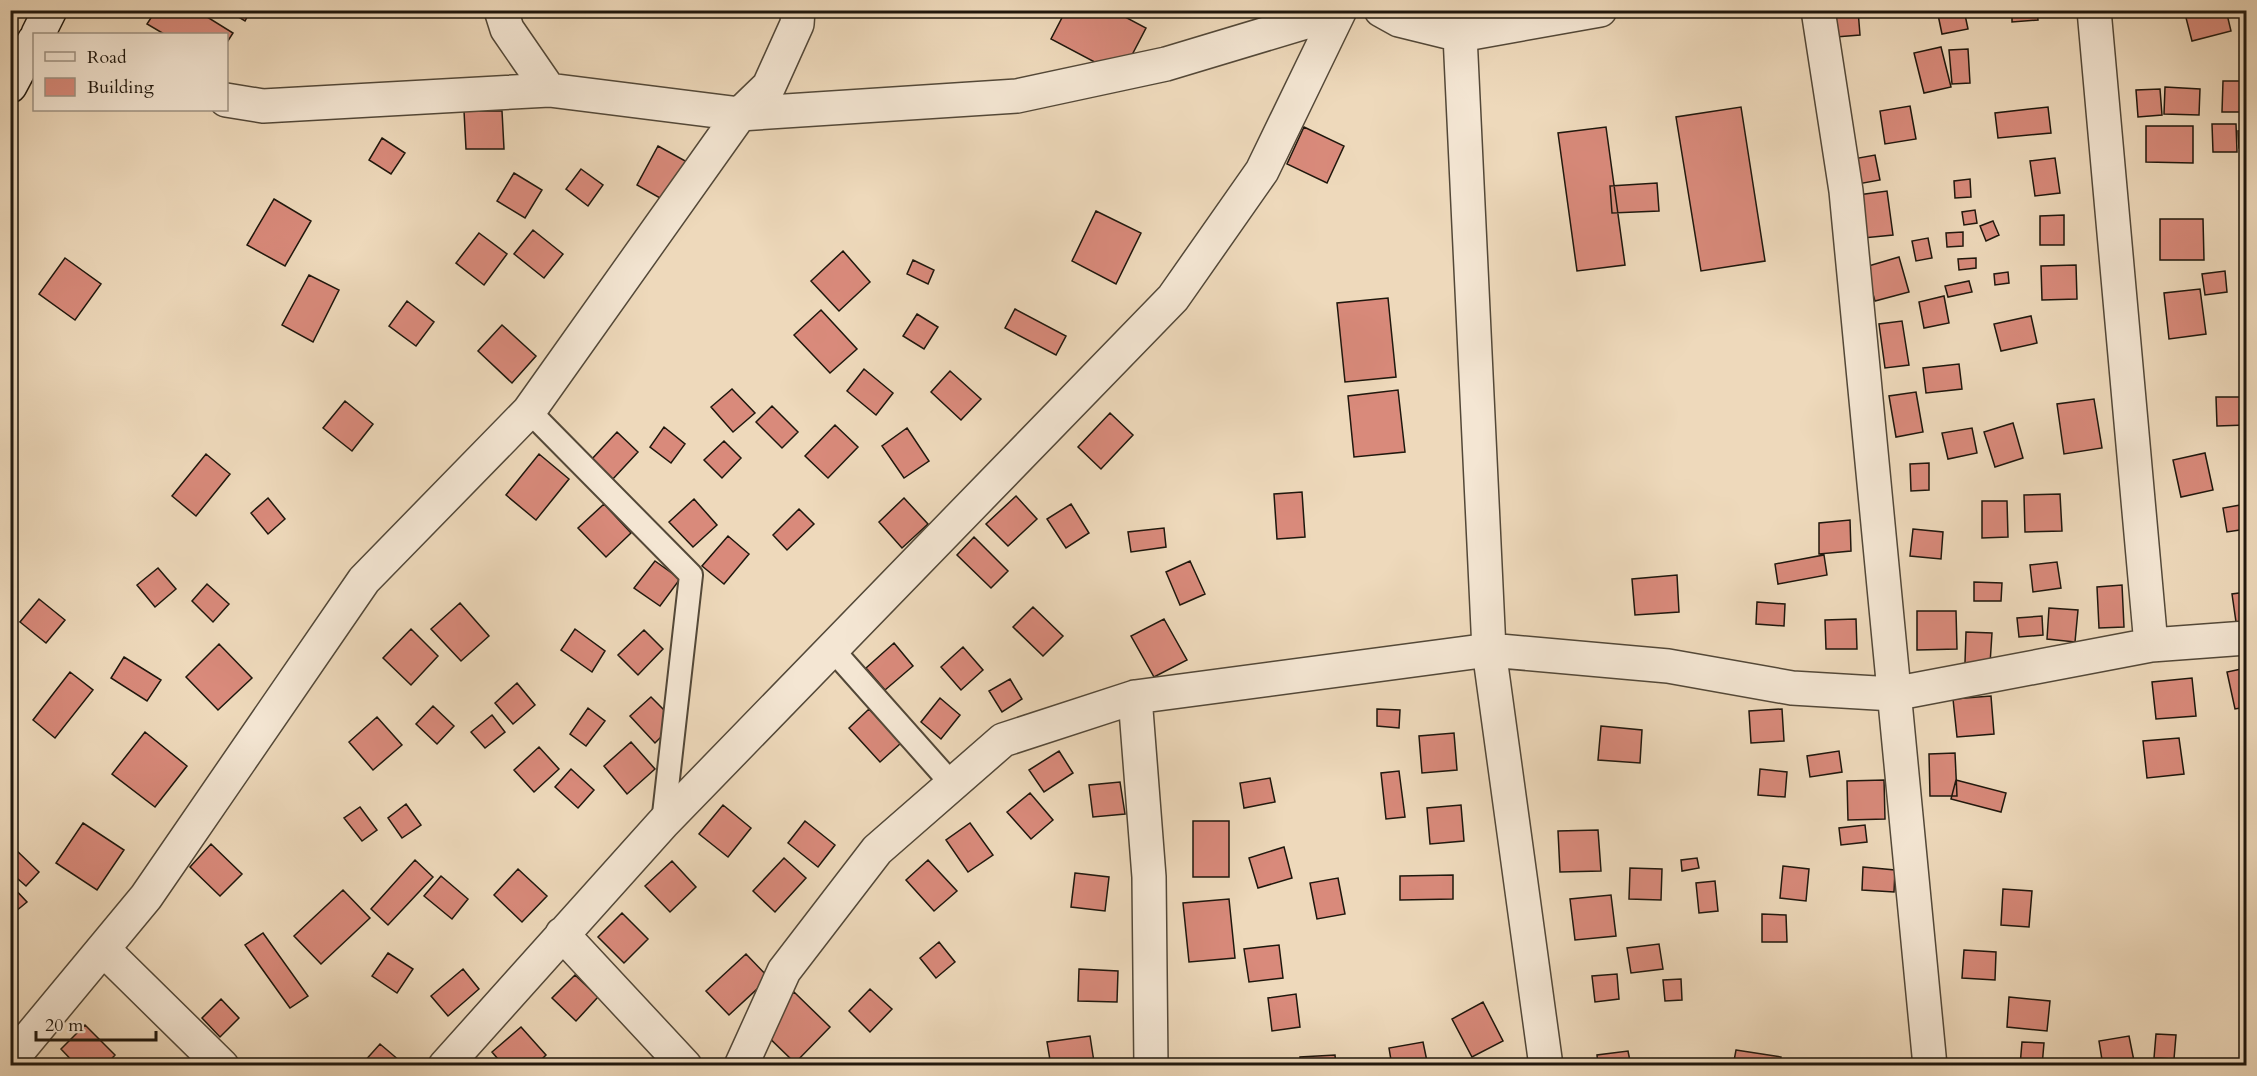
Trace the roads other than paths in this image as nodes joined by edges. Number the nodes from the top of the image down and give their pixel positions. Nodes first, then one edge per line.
1 (50, 10) edge
2 (501, 10) edge
3 (798, 10) edge
4 (1381, 10) edge
5 (1600, 10) edge
6 (1818, 10) edge
7 (2094, 10) edge
8 (1340, 11) edge
9 (38, 33) edge
10 (1460, 35) junction
11 (33, 44) edge
12 (10, 86) edge
13 (549, 90) junction
14 (228, 100) edge
15 (740, 114) junction
16 (529, 411) junction
17 (2247, 638) edge
18 (2151, 645) junction
19 (832, 649) junction
20 (1489, 650) junction
21 (1893, 694) junction
22 (1135, 697) junction
23 (952, 784) junction
24 (663, 823) junction
25 (562, 934) junction
26 (103, 949) junction
27 (10, 1061) edge
28 (222, 1065) edge
29 (446, 1065) edge
30 (685, 1065) edge
31 (741, 1065) edge
32 (1151, 1065) edge
33 (1546, 1065) edge
34 (1930, 1065) edge

1 - 9 street
2 - 13 street
3 - 15 street
4 - 10 street
5 - 10 street
6 - 21 street
7 - 18 street
8 - 15 street
8 - 19 street
10 - 20 street
11 - 12 street
13 - 14 street
13 - 15 street
15 - 16 street
16 - 24 lane
16 - 26 street
17 - 18 street
18 - 21 street
19 - 23 lane
19 - 24 street
20 - 21 street
20 - 22 street
20 - 33 street
21 - 34 street
22 - 23 street
22 - 32 street
23 - 31 street
24 - 25 street
25 - 29 street
25 - 30 street
26 - 27 street
26 - 28 street

